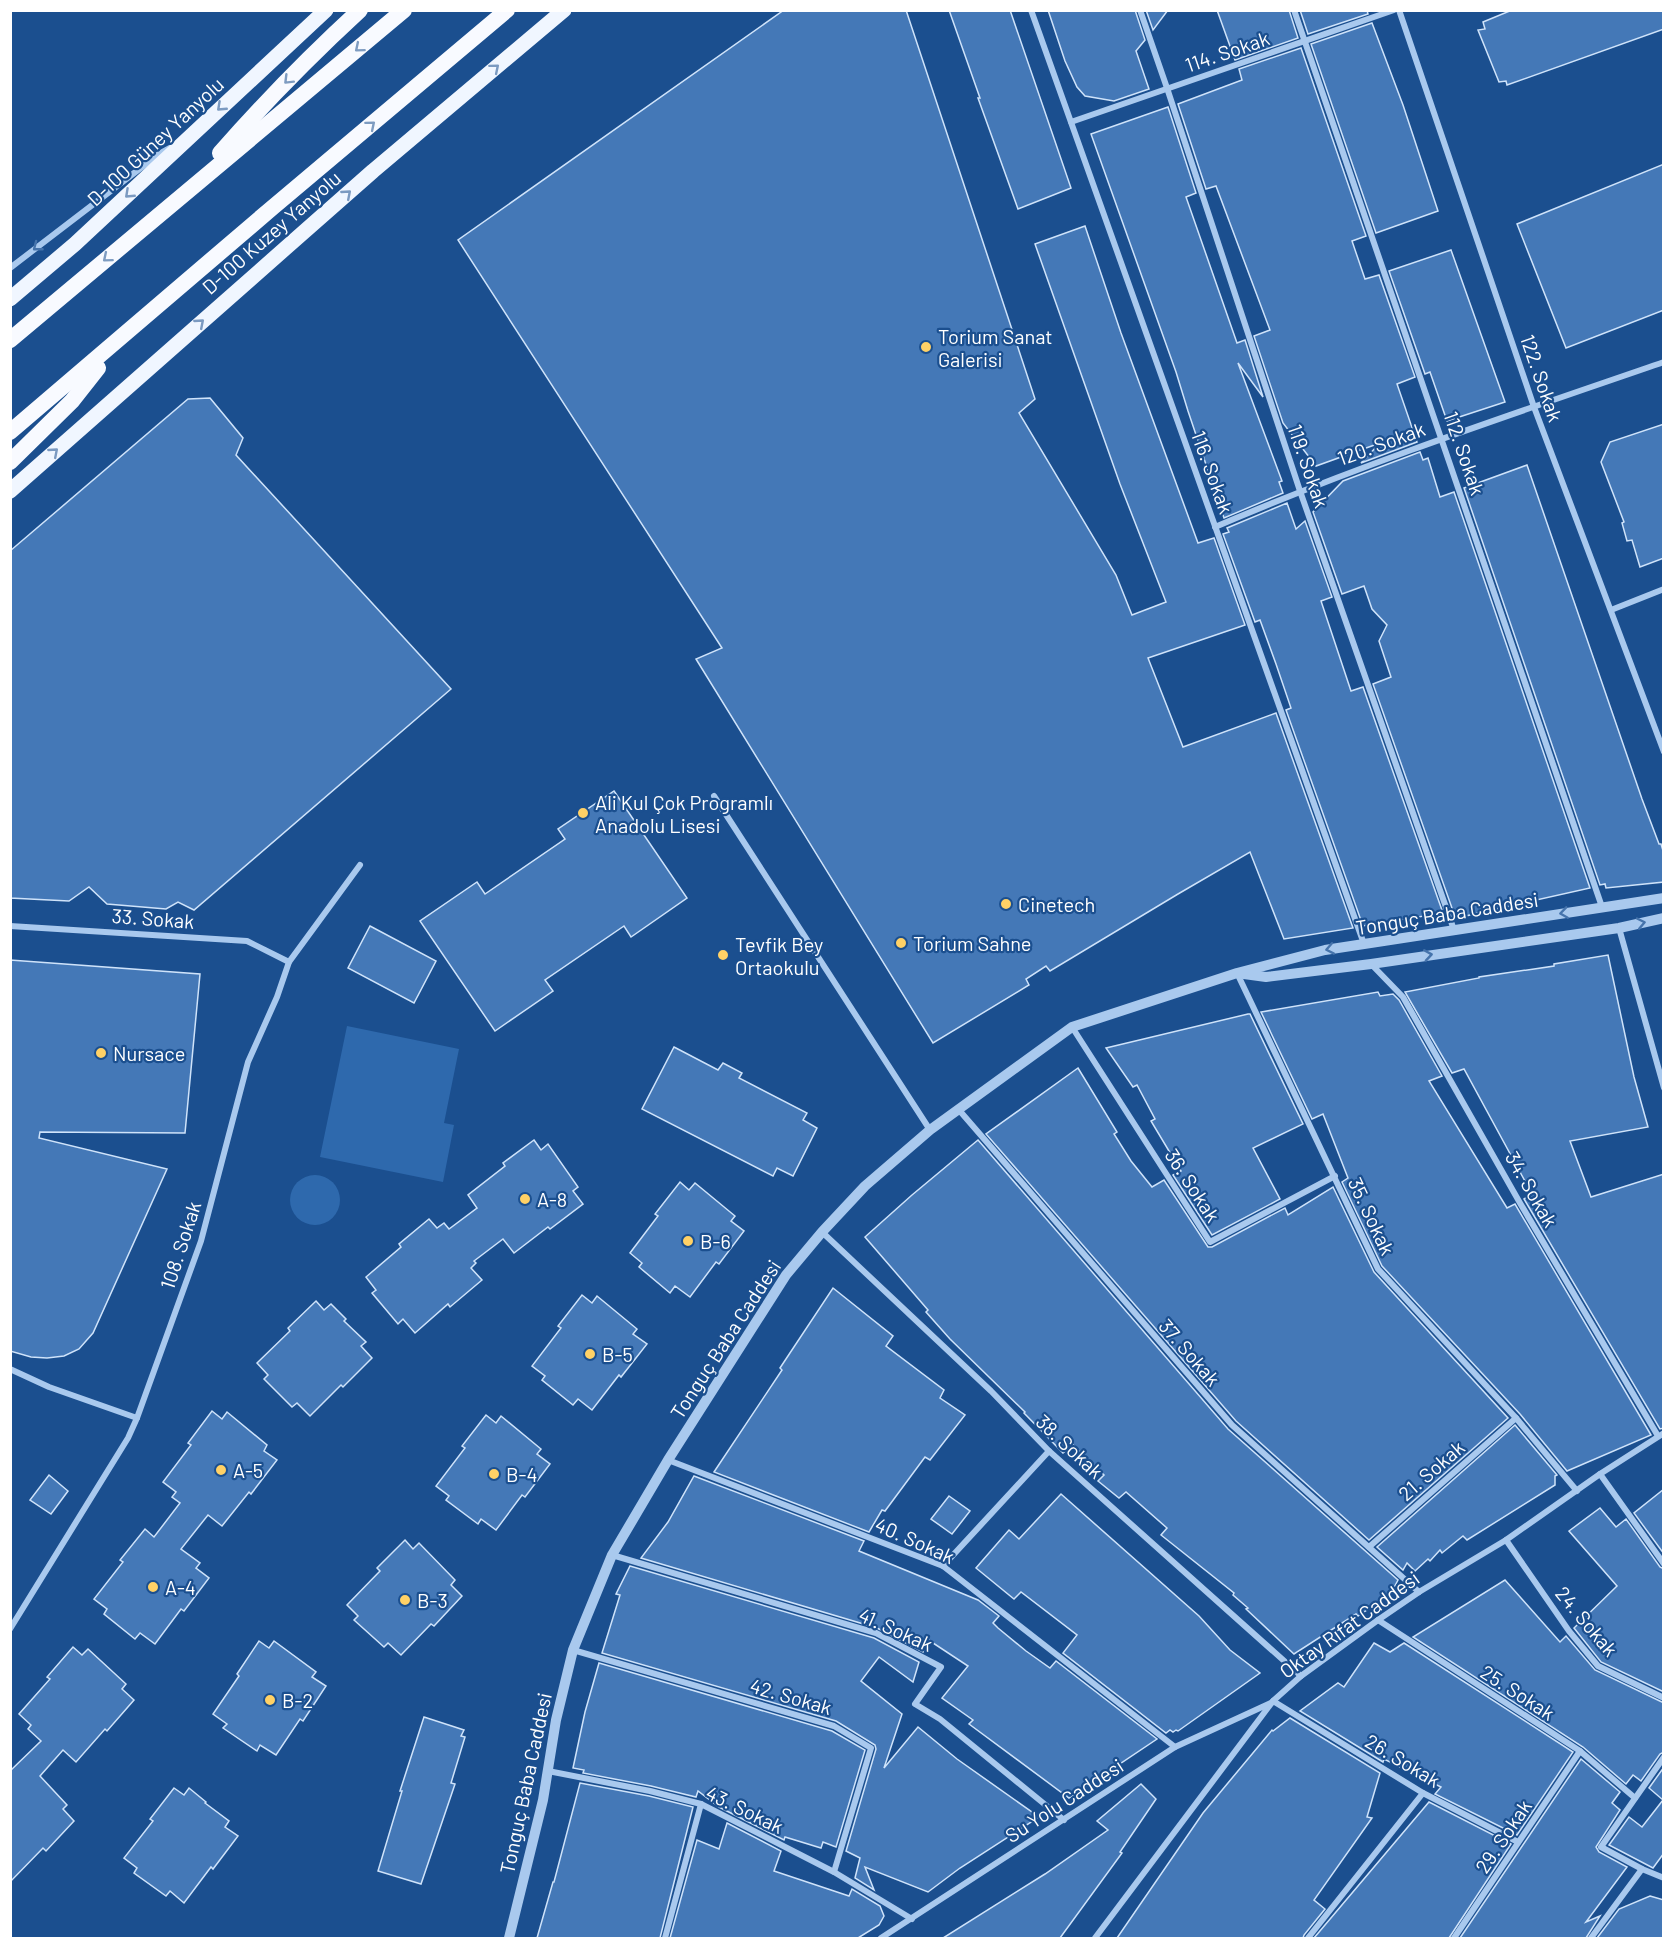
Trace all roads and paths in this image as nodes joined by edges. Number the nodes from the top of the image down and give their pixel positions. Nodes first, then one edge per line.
1 (326, 10) edge
2 (360, 10) edge
3 (404, 10) edge
4 (507, 10) edge
5 (564, 10) edge
6 (1031, 10) edge
7 (1140, 10) edge
8 (1294, 10) edge
9 (1394, 10) edge
10 (1399, 10) edge
11 (1305, 42) junction
12 (1167, 88) junction
13 (1071, 122) junction
14 (187, 140) junction
15 (184, 194) junction
16 (10, 268) edge
17 (10, 299) edge
18 (10, 340) edge
19 (119, 341) junction
20 (1664, 362) edge
21 (1534, 407) junction
22 (10, 432) edge
23 (1442, 438) junction
24 (10, 462) edge
25 (10, 491) edge
26 (1300, 491) junction
27 (1215, 527) junction
28 (1664, 590) edge
29 (1611, 610) junction
30 (1664, 752) edge
31 (714, 796) dead end
32 (360, 865) dead end
33 (1664, 898) edge
34 (1602, 907) junction
35 (1664, 918) edge
36 (10, 926) edge
37 (1619, 928) junction
38 (1454, 930) junction
39 (1364, 944) junction
40 (289, 962) junction
41 (1371, 964) junction
42 (1237, 974) junction
43 (1072, 1027) junction
44 (1664, 1088) edge
45 (959, 1110) junction
46 (930, 1130) junction
47 (1335, 1176) junction
48 (822, 1232) junction
49 (10, 1369) edge
50 (137, 1418) junction
51 (1516, 1418) junction
52 (1661, 1434) edge
53 (1049, 1451) junction
54 (668, 1460) junction
55 (1600, 1474) junction
56 (1577, 1491) junction
57 (1506, 1540) junction
58 (1369, 1547) junction
59 (612, 1555) junction
60 (1664, 1564) edge
61 (943, 1566) junction
62 (1419, 1592) junction
63 (1378, 1620) junction
64 (10, 1629) edge
65 (573, 1650) junction
66 (1301, 1676) junction
67 (1664, 1698) edge
68 (1273, 1701) junction
69 (1174, 1747) junction
70 (1580, 1751) junction
71 (1664, 1757) edge
72 (548, 1771) junction
73 (1423, 1793) junction
74 (1635, 1798) junction
75 (701, 1804) junction
76 (1064, 1820) junction
77 (1518, 1842) junction
78 (1642, 1869) junction
79 (834, 1872) junction
80 (1664, 1878) edge
81 (912, 1918) junction
82 (509, 1938) edge
83 (665, 1938) edge
84 (881, 1938) edge
85 (1095, 1938) edge
86 (1308, 1938) edge
87 (1454, 1938) edge
88 (1591, 1938) edge

1 -> 14 main road, D-100 Güney Yanyolu
2 -> 15 highway
3 -> 15 highway
19 -> 4 highway
25 -> 5 main road, D-100 Kuzey Yanyolu
6 - 13 street, 116. Sokak
7 - 12 street, 119. Sokak
8 - 11 street, 112. Sokak
9 - 11 street, 114. Sokak
10 - 21 street, 122. Sokak
11 - 12 street, 114. Sokak
11 - 23 street, 112. Sokak
12 - 13 street, 114. Sokak
12 - 26 street, 119. Sokak
13 - 27 street, 116. Sokak
14 -> 16 street
14 -> 17 main road, D-100 Güney Yanyolu
15 -> 18 highway
19 - 22 highway
19 - 24 highway
20 - 21 street, 120. Sokak
21 - 23 street, 120. Sokak
21 - 29 street, 122. Sokak
23 - 26 street, 120. Sokak
23 - 34 street, 112. Sokak
26 - 27 street, 120. Sokak
26 - 38 street, 119. Sokak
27 - 39 street, 116. Sokak
28 - 29 street
29 - 30 street, 122. Sokak
31 - 46 street
32 - 40 street, 108. Sokak
33 - 34 street, Tonguç Baba Caddesi
34 -> 38 street, Tonguç Baba Caddesi
37 -> 35 street, Tonguç Baba Caddesi
36 - 40 street, 33. Sokak
41 -> 37 street, Tonguç Baba Caddesi
37 - 44 street
38 - 39 street, Tonguç Baba Caddesi
39 -> 42 street, Tonguç Baba Caddesi
40 - 50 street, 108. Sokak
41 - 42 street, Tonguç Baba Caddesi
41 - 52 street, 34. Sokak
42 - 43 street, Tonguç Baba Caddesi
42 - 47 street, 35. Sokak
43 - 45 street, Tonguç Baba Caddesi
43 - 47 street, 36. Sokak
45 - 46 street, Tonguç Baba Caddesi
45 - 58 street, 37. Sokak
46 - 48 street, Tonguç Baba Caddesi
47 - 51 street, 35. Sokak
48 - 53 street, 38. Sokak
48 - 54 street, Tonguç Baba Caddesi
49 - 50 street
50 - 64 street, 108. Sokak
51 - 56 street, 35. Sokak
51 - 58 street, 21. Sokak
52 - 55 street, Oktay Rıfat Caddesi
53 - 61 street
53 - 66 street, 38. Sokak
54 - 59 street, Tonguç Baba Caddesi
54 - 61 street, 40. Sokak
55 - 56 street, Oktay Rıfat Caddesi
55 - 60 street
56 - 57 street, Oktay Rıfat Caddesi
57 - 62 street, Oktay Rıfat Caddesi
57 - 67 street, 24. Sokak
58 - 62 street, 37. Sokak
59 - 65 street, Tonguç Baba Caddesi
59 - 76 street, 41. Sokak
61 - 69 street, 40. Sokak
62 - 63 street, Oktay Rıfat Caddesi
63 - 66 street, Oktay Rıfat Caddesi
63 - 70 street, 25. Sokak
65 - 72 street, Tonguç Baba Caddesi
65 - 79 street, 42. Sokak
66 - 68 street, Oktay Rıfat Caddesi
68 - 69 street, Su Yolu Caddesi
68 - 73 street, 26. Sokak
68 - 85 street, Oktay Rıfat Caddesi
69 - 76 street, Su Yolu Caddesi
70 - 74 street, 25. Sokak
70 - 77 street, 29. Sokak
71 - 74 street
72 - 75 street, 43. Sokak
72 - 82 street, Tonguç Baba Caddesi
73 - 77 street, 26. Sokak
73 - 86 street
74 - 78 street
75 - 79 street, 43. Sokak
75 - 83 street
76 - 81 street, Su Yolu Caddesi
77 - 87 street, 29. Sokak
78 - 80 street
78 - 88 street
79 - 81 street, 43. Sokak
81 - 84 street, Su Yolu Caddesi

